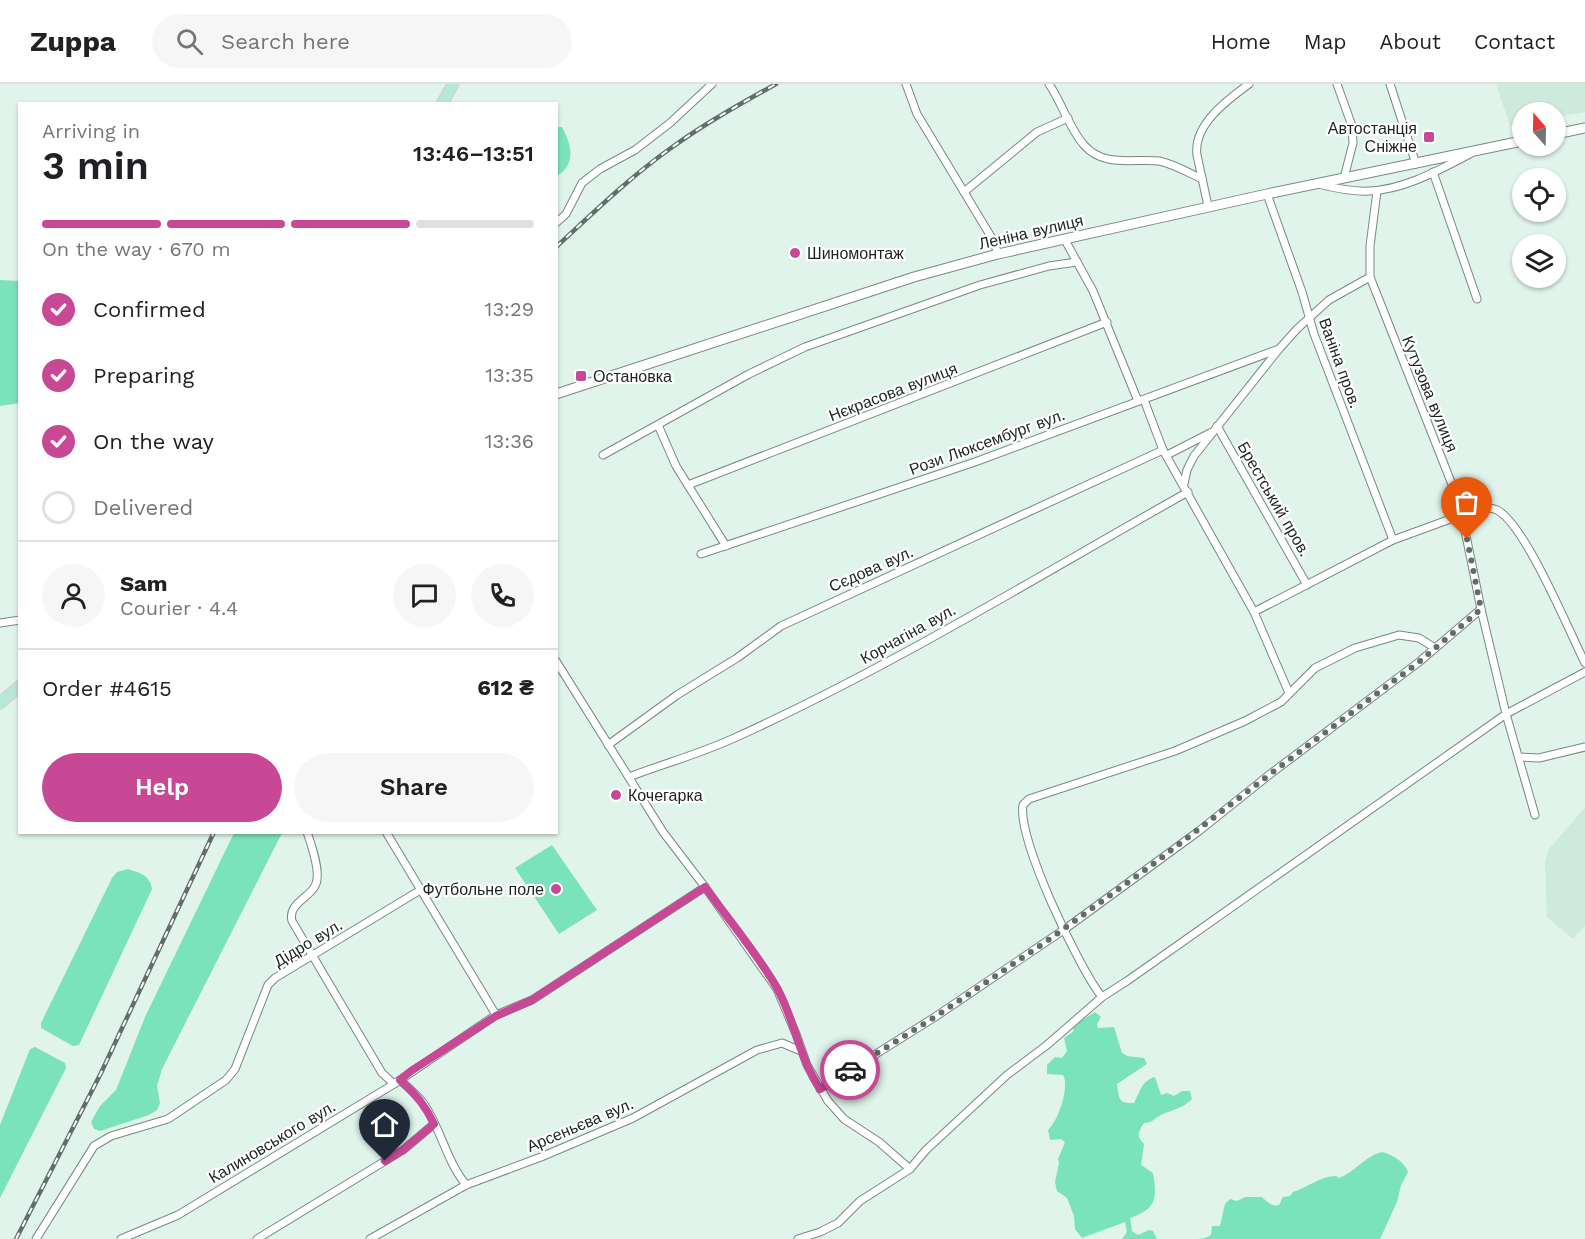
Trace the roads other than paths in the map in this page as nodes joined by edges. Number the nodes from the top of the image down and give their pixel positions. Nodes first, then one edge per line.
1 (453, 84) edge
2 (712, 84) edge
3 (906, 84) edge
4 (1049, 84) edge
5 (1249, 84) edge
6 (1337, 84) edge
7 (1393, 86) edge
8 (443, 102) edge
9 (1068, 118) junction
10 (1585, 128) edge
11 (1566, 132) edge
12 (1512, 143) edge
13 (1479, 150) junction
14 (1416, 164) junction
15 (1433, 172) junction
16 (1344, 178) junction
17 (1202, 179) junction
18 (1315, 184) junction
19 (1377, 191) junction
20 (964, 192) junction
21 (1267, 194) junction
22 (1208, 206) junction
23 (558, 221) edge
24 (1065, 240) junction
25 (998, 254) junction
26 (1077, 262) junction
27 (1371, 277) junction
28 (1478, 299) dead end
29 (1309, 318) junction
30 (1107, 322) junction
31 (1279, 349) junction
32 (558, 393) edge
33 (1141, 400) junction
34 (658, 425) junction
35 (1215, 429) junction
36 (1165, 452) junction
37 (603, 455) dead end
38 (1184, 484) junction
39 (688, 485) junction
40 (1188, 492) junction
41 (1462, 516) junction
42 (1394, 540) junction
43 (726, 546) junction
44 (702, 554) dead end
45 (1307, 585) junction
46 (1481, 609) junction
47 (1254, 612) junction
48 (18, 620) edge
49 (0, 623) edge
50 (1435, 648) junction
51 (1585, 663) edge
52 (558, 664) edge
53 (1585, 673) edge
54 (18, 688) edge
55 (1289, 693) junction
56 (0, 703) edge
57 (1506, 714) junction
58 (1585, 739) edge
59 (608, 745) junction
60 (1585, 747) edge
61 (1576, 749) junction
62 (1519, 757) junction
63 (629, 777) junction
64 (1535, 815) dead end
65 (308, 834) edge
66 (387, 834) edge
67 (705, 887) junction
68 (422, 890) junction
69 (1065, 929) junction
70 (313, 955) junction
71 (1102, 997) junction
72 (496, 1016) junction
73 (801, 1051) junction
74 (397, 1082) junction
75 (820, 1089) junction
76 (434, 1124) junction
77 (910, 1169) junction
78 (466, 1185) junction
79 (36, 1239) edge
80 (121, 1239) edge
81 (257, 1239) edge
82 (370, 1239) edge
83 (798, 1239) edge

1 - 8 main road
2 - 23 street
3 - 20 street
4 - 9 street
5 - 17 street
6 - 16 street
7 - 14 street
9 - 17 street
9 - 20 street
10 - 11 main road
12 - 13 main road, Леніна вулиця
13 - 14 main road, Леніна вулиця
13 - 15 street
14 - 16 main road, Леніна вулиця
15 - 19 street
15 - 28 street
16 - 18 main road, Леніна вулиця
17 - 22 street
18 - 19 street
18 - 21 main road, Леніна вулиця
19 - 27 street, Кутузова вулиця
20 - 25 street
21 - 22 main road, Леніна вулиця
21 - 29 street, Ваніна пров.
22 - 24 main road, Леніна вулиця
24 - 25 main road, Леніна вулиця
24 - 26 street
25 - 32 main road, Леніна вулиця
26 - 30 street
26 - 34 street
27 - 29 street
27 - 41 street, Кутузова вулиця
29 - 31 street
29 - 42 street, Ваніна пров.
30 - 33 street
30 - 39 street, Нєкрасова вулиця
31 - 33 street, Рози Люксембург вул.
31 - 35 street
33 - 36 street
33 - 43 street, Рози Люксембург вул.
34 - 37 street
34 - 39 street
35 - 36 street, Сєдова вул.
35 - 38 street
35 - 45 street, Брестський пров.
36 - 38 street
36 - 59 street, Сєдова вул.
38 - 40 street
39 - 43 street
40 - 47 street
40 - 63 street, Корчагіна вул.
41 - 42 street
41 - 46 street, Кутузова вулиця
41 - 51 street
42 - 45 street
43 - 44 street, Рози Люксембург вул.
45 - 47 street
46 - 50 street
46 - 57 street, Кутузова вулиця
47 - 55 street
48 - 49 street
50 - 55 street
50 - 69 street
52 - 59 street
53 - 57 street
54 - 56 main road
55 - 69 street
57 - 62 street, Кутузова вулиця
57 - 71 street
58 - 61 street
59 - 63 street
60 - 61 street
61 - 62 street
62 - 64 street, Кутузова вулиця
63 - 67 street
65 - 70 street
66 - 68 street
67 - 72 street, Калиновського вул.
67 - 73 street
68 - 70 street, Дідро вул.
68 - 72 street
69 - 71 street
69 - 75 street
70 - 74 street
70 - 79 street, Дідро вул.
71 - 77 street
72 - 74 street, Калиновського вул.
73 - 75 street
73 - 78 street, Арсеньєва вул.
74 - 76 street
74 - 80 street, Калиновського вул.
75 - 77 street
76 - 78 street
76 - 81 street
77 - 83 street
78 - 82 street, Арсеньєва вул.

